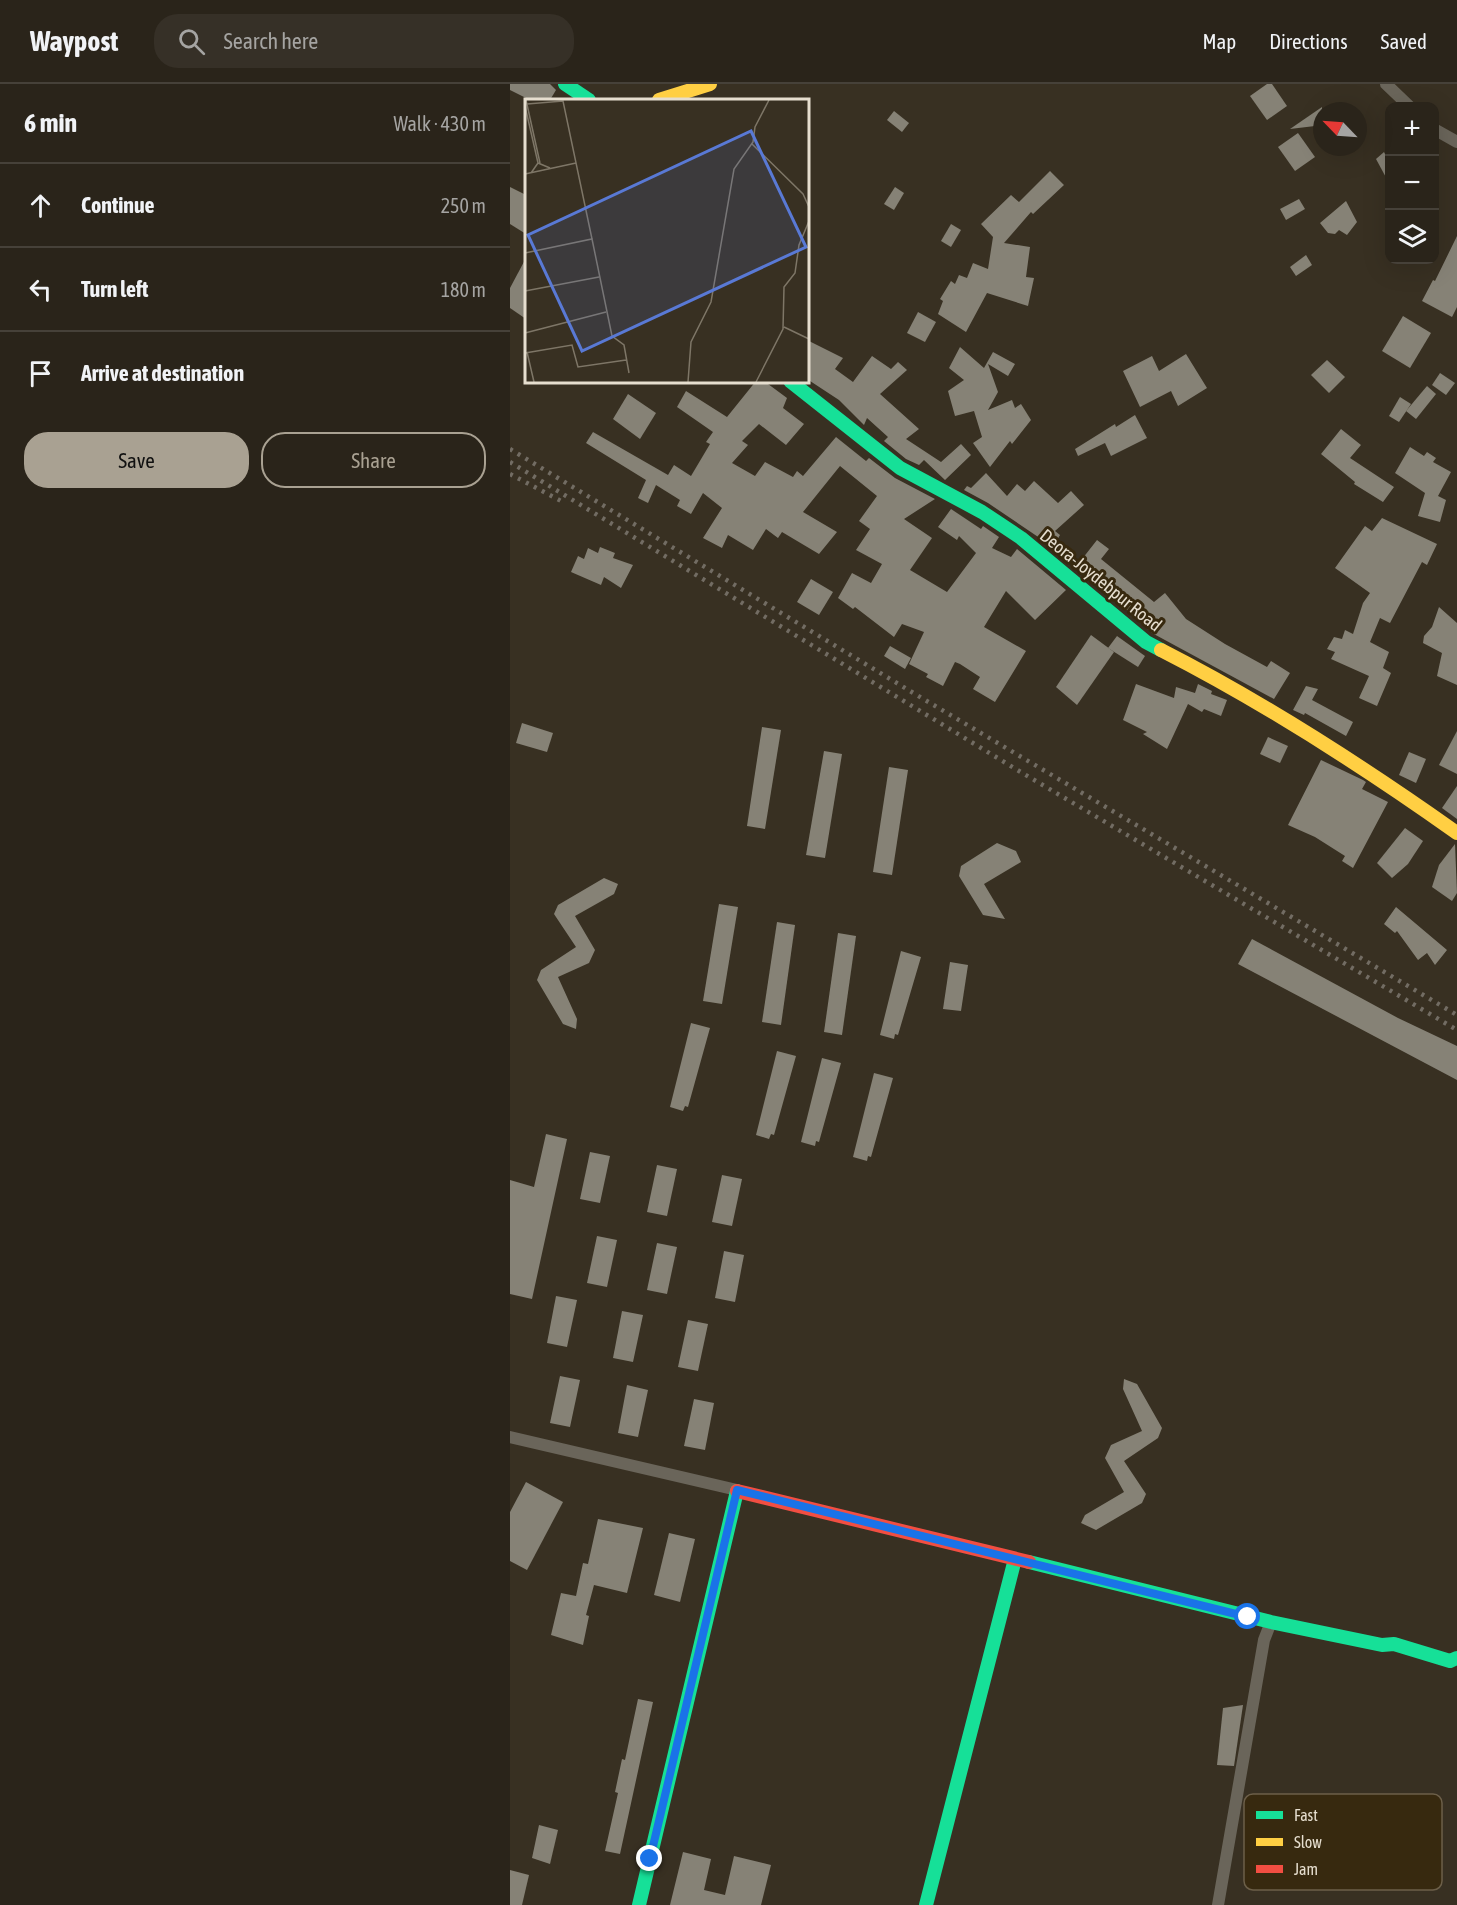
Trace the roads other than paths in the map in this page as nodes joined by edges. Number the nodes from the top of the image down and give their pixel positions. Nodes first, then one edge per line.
1 (565, 84) edge
2 (710, 84) edge
3 (1386, 84) edge
4 (588, 99) edge
5 (662, 99) edge
6 (1405, 102) edge
7 (1439, 132) edge
8 (1457, 142) edge
9 (791, 382) edge
10 (1457, 833) edge
11 (510, 1437) edge
12 (737, 1490) junction
13 (1015, 1559) junction
14 (1271, 1622) junction
15 (1457, 1658) edge
16 (639, 1905) edge
17 (926, 1905) edge
18 (1218, 1905) edge

1 - 4 street
2 - 5 street
3 - 6 street
7 - 8 street
9 - 10 street, Deora-Joydebpur Road
11 - 12 street
12 - 13 street
12 - 16 street
13 - 14 street
13 - 17 street
14 - 15 street
14 - 18 street

